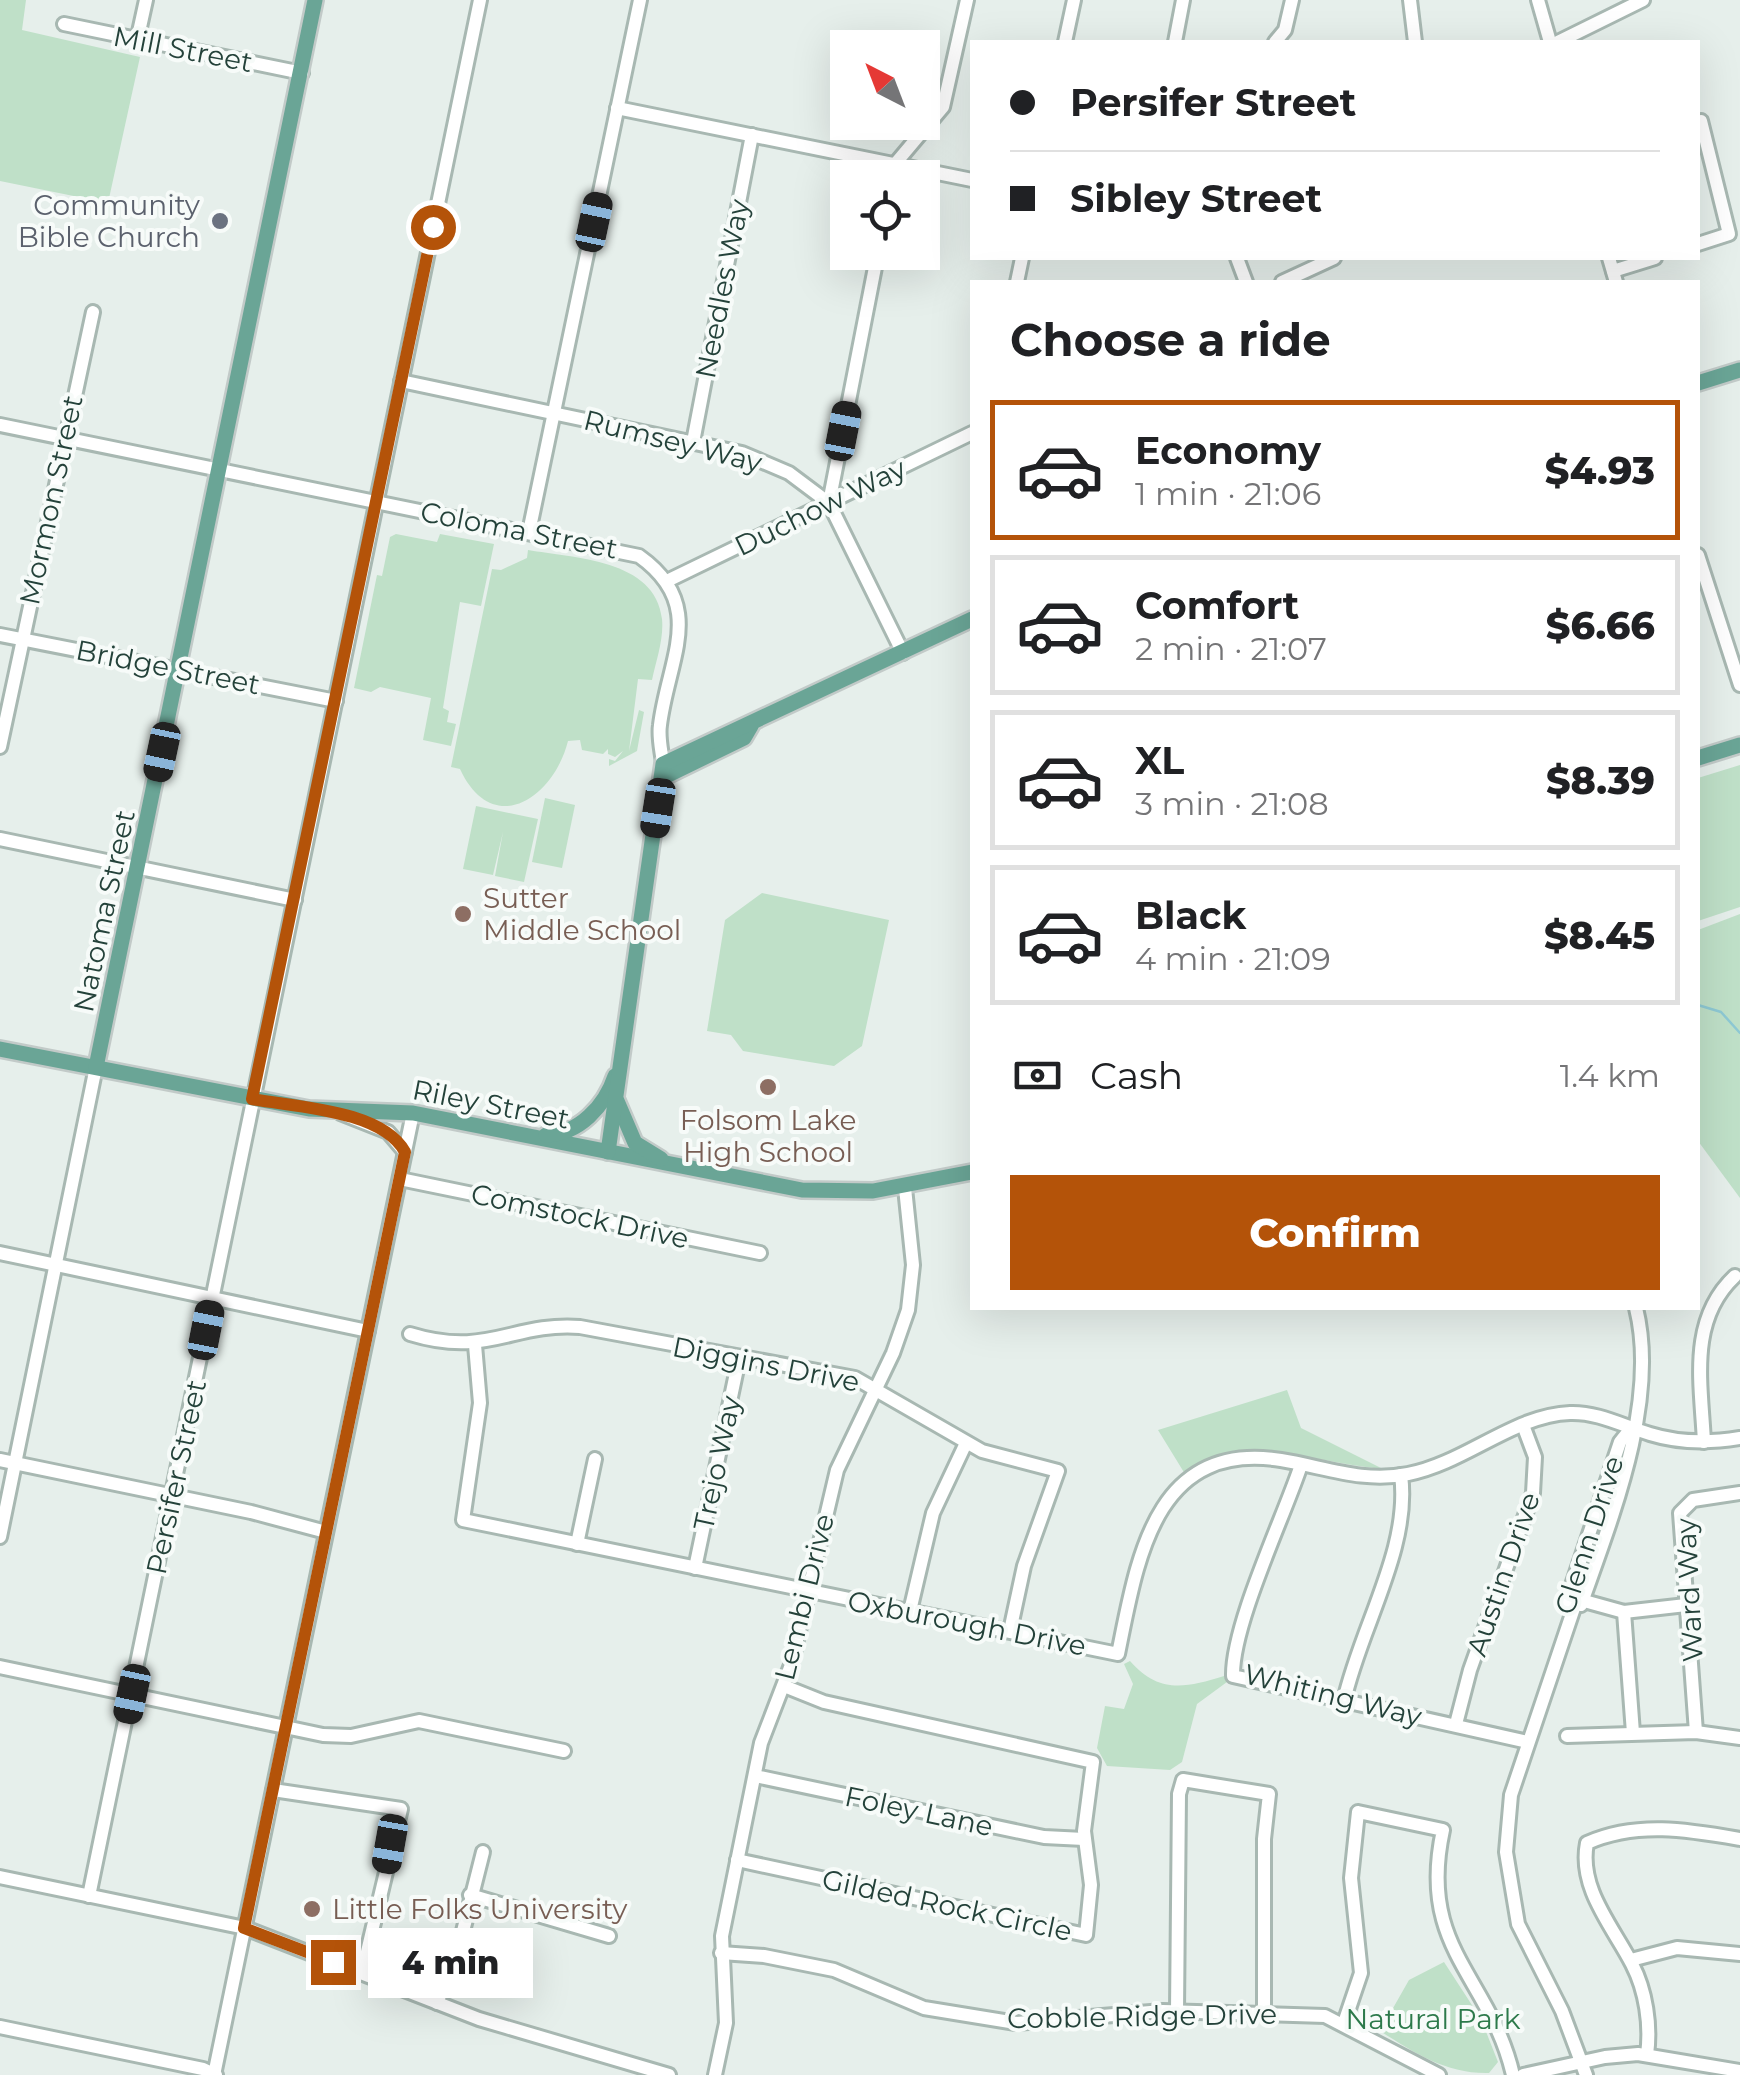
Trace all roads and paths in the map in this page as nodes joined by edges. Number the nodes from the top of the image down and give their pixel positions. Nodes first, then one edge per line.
1 (146, 0) edge
2 (315, 0) edge
3 (480, 0) edge
4 (640, 0) edge
5 (967, 0) edge
6 (1074, 0) edge
7 (1183, 0) edge
8 (1292, 0) edge
9 (1410, 0) edge
10 (1538, 0) edge
11 (1643, 0) edge
12 (64, 24) dead end
13 (1065, 40) edge
14 (1175, 40) edge
15 (1275, 40) edge
16 (1415, 40) edge
17 (1549, 40) edge
18 (1562, 40) edge
19 (138, 41) junction
20 (302, 73) junction
21 (618, 108) junction
22 (1701, 122) dead end
23 (752, 136) junction
24 (849, 160) edge
25 (902, 160) edge
26 (940, 176) edge
27 (970, 180) edge
28 (1700, 243) edge
29 (1330, 260) edge
30 (1649, 260) edge
31 (874, 270) edge
32 (1612, 270) edge
33 (1286, 280) edge
34 (93, 312) dead end
35 (1740, 370) edge
36 (402, 381) junction
37 (1700, 383) edge
38 (555, 412) junction
39 (0, 425) edge
40 (970, 434) edge
41 (64, 438) junction
42 (693, 442) junction
43 (220, 470) junction
44 (376, 502) junction
45 (829, 502) junction
46 (529, 532) junction
47 (1700, 561) edge
48 (666, 581) junction
49 (970, 620) edge
50 (0, 635) edge
51 (21, 639) junction
52 (903, 653) junction
53 (180, 669) junction
54 (1740, 685) edge
55 (336, 701) junction
56 (1740, 745) edge
57 (0, 747) edge
58 (1700, 757) edge
59 (662, 771) junction
60 (0, 839) edge
61 (139, 868) junction
62 (295, 900) junction
63 (0, 1049) edge
64 (622, 1053) junction
65 (96, 1067) junction
66 (616, 1097) junction
67 (252, 1099) junction
68 (332, 1110) junction
69 (414, 1113) junction
70 (519, 1134) junction
71 (405, 1152) junction
72 (608, 1152) junction
73 (673, 1165) junction
74 (970, 1172) edge
75 (400, 1179) junction
76 (905, 1188) junction
77 (760, 1252) dead end
78 (0, 1253) edge
79 (57, 1265) junction
80 (1735, 1276) dead end
81 (213, 1297) junction
82 (1636, 1310) edge
83 (368, 1331) junction
84 (410, 1334) dead end
85 (476, 1345) junction
86 (739, 1358) junction
87 (874, 1387) junction
88 (1522, 1425) junction
89 (1632, 1427) junction
90 (1740, 1438) edge
91 (1704, 1442) junction
92 (966, 1443) junction
93 (595, 1458) dead end
94 (0, 1460) edge
95 (16, 1464) junction
96 (1301, 1465) junction
97 (1401, 1475) junction
98 (1740, 1493) edge
99 (172, 1496) junction
100 (326, 1532) junction
101 (0, 1538) edge
102 (578, 1544) junction
103 (695, 1568) junction
104 (807, 1591) junction
105 (1584, 1599) junction
106 (1686, 1604) junction
107 (910, 1610) junction
108 (1624, 1612) junction
109 (1010, 1631) junction
110 (1560, 1646) junction
111 (0, 1667) edge
112 (784, 1686) junction
113 (132, 1694) junction
114 (1344, 1701) junction
115 (1456, 1724) junction
116 (286, 1726) junction
117 (1696, 1732) junction
118 (1633, 1733) junction
119 (1567, 1736) dead end
120 (1740, 1738) edge
121 (1528, 1742) junction
122 (564, 1751) dead end
123 (754, 1776) junction
124 (274, 1790) junction
125 (1084, 1838) junction
126 (1740, 1839) edge
127 (483, 1852) dead end
128 (737, 1860) junction
129 (0, 1876) edge
130 (470, 1895) junction
131 (89, 1896) junction
132 (244, 1928) junction
133 (609, 1936) dead end
134 (721, 1953) junction
135 (1740, 1954) edge
136 (1631, 1960) junction
137 (362, 1973) junction
138 (437, 2003) junction
139 (1177, 2011) junction
140 (1264, 2013) junction
141 (1344, 2023) junction
142 (0, 2027) edge
143 (1647, 2055) junction
144 (1581, 2071) edge
145 (1740, 2071) edge
146 (214, 2075) edge
147 (669, 2075) edge
148 (715, 2075) edge
149 (1439, 2075) edge
150 (1513, 2075) edge
151 (1523, 2075) edge

1 - 19 street
2 - 20 main road, Natoma Street
3 - 36 street, Persifer Street
4 - 21 street
5 - 25 street
6 - 13 street
7 - 14 street
8 - 15 street
9 - 16 street
10 - 17 street
11 - 18 street
12 - 19 street, Mill Street
19 - 20 street, Mill Street
20 - 43 main road, Natoma Street
21 - 23 street
21 - 38 street
22 - 28 street
23 - 24 street
23 - 42 street, Needles Way
26 - 27 street
29 - 33 street
30 - 32 street
31 - 45 street
34 - 41 street, Mormon Street
35 - 37 main road
36 - 38 street, Rumsey Way
36 - 44 street, Persifer Street
38 - 42 street, Rumsey Way
38 - 46 street
39 - 41 street, Coloma Street
40 - 45 street, Duchow Way
41 - 43 street, Coloma Street
41 - 51 street, Mormon Street
42 - 45 street, Rumsey Way
43 - 44 street, Coloma Street
43 - 53 main road, Natoma Street
44 - 46 street, Coloma Street
44 - 55 street, Persifer Street
45 - 48 street, Duchow Way
45 - 52 street, Rumsey Way
46 - 48 street, Coloma Street
47 - 54 street
48 - 59 street
49 - 52 main road
50 - 51 street, Bridge Street
51 - 53 street, Bridge Street
51 - 57 street, Mormon Street
52 - 59 main road
53 - 55 street, Bridge Street
53 - 61 main road, Natoma Street
55 - 62 street, Persifer Street
56 - 58 main road
59 - 64 main road
60 - 61 street
61 - 62 street
61 - 65 main road, Natoma Street
62 - 67 street, Persifer Street
63 - 65 main road, Riley Street
64 - 66 main road
64 - 70 main road
65 - 67 main road, Riley Street
65 - 79 street, Natoma Street
66 - 72 main road
66 - 73 main road
67 - 68 main road, Riley Street
67 - 81 street, Persifer Street
68 - 69 main road, Riley Street
68 - 71 street
69 - 70 main road, Riley Street
69 - 71 street
70 - 72 main road, Riley Street
71 - 75 street
72 - 73 main road, Riley Street
73 - 76 main road, Riley Street
74 - 76 main road, Riley Street
75 - 77 street, Comstock Drive
75 - 83 street
76 - 87 street, Lembi Drive
78 - 79 street
79 - 81 street
79 - 95 street, Natoma Street
80 - 91 street
81 - 83 street
81 - 99 street, Persifer Street
82 - 89 street, Glenn Drive
83 - 100 street
84 - 85 street, Diggins Drive
85 - 86 street, Diggins Drive
85 - 102 street, Oxburough Drive
86 - 87 street, Diggins Drive
86 - 103 street, Trejo Way
87 - 92 street, Diggins Drive
87 - 104 street, Lembi Drive
88 - 89 street, Oxburough Drive
88 - 97 street, Oxburough Drive
88 - 115 street, Austin Drive
89 - 91 street, Oxburough Drive
89 - 105 street, Glenn Drive
89 - 110 street, Glenn Drive
90 - 91 street, Oxburough Drive
92 - 107 street
92 - 109 street, Diggins Drive
93 - 102 street
94 - 95 street
95 - 99 street
95 - 101 street, Natoma Street
96 - 97 street, Oxburough Drive
96 - 109 street, Oxburough Drive
96 - 114 street, Whiting Way
97 - 114 street
98 - 106 street, Ward Way
99 - 100 street
99 - 113 street, Persifer Street
100 - 116 street
102 - 103 street, Oxburough Drive
103 - 104 street, Oxburough Drive
104 - 107 street, Oxburough Drive
104 - 112 street, Lembi Drive
105 - 108 street
105 - 110 street, Glenn Drive
106 - 108 street
106 - 117 street, Ward Way
107 - 109 street, Oxburough Drive
108 - 118 street
110 - 121 street, Glenn Drive
111 - 113 street
112 - 123 street, Lembi Drive
112 - 125 street, Gilded Rock Circle
113 - 116 street
113 - 131 street, Persifer Street
114 - 115 street, Whiting Way
115 - 121 street, Whiting Way
116 - 122 street
116 - 124 street
117 - 118 street
117 - 120 street
118 - 119 street
121 - 144 street, Glenn Drive
123 - 125 street, Foley Lane
123 - 128 street, Lembi Drive
124 - 132 street
124 - 137 street
125 - 128 street, Gilded Rock Circle
126 - 136 street
127 - 130 street
128 - 134 street, Lembi Drive
129 - 131 street
130 - 133 street
130 - 138 street
131 - 132 street
132 - 137 street
132 - 146 street
134 - 139 street, Cobble Ridge Drive
134 - 148 street, Lembi Drive
135 - 136 street
136 - 143 street
137 - 138 street
138 - 147 street
139 - 140 street, Cobble Ridge Drive
139 - 140 street
140 - 141 street, Cobble Ridge Drive
141 - 149 street, Cobble Ridge Drive
141 - 150 street
142 - 146 street
143 - 144 street
143 - 145 street
144 - 151 street

